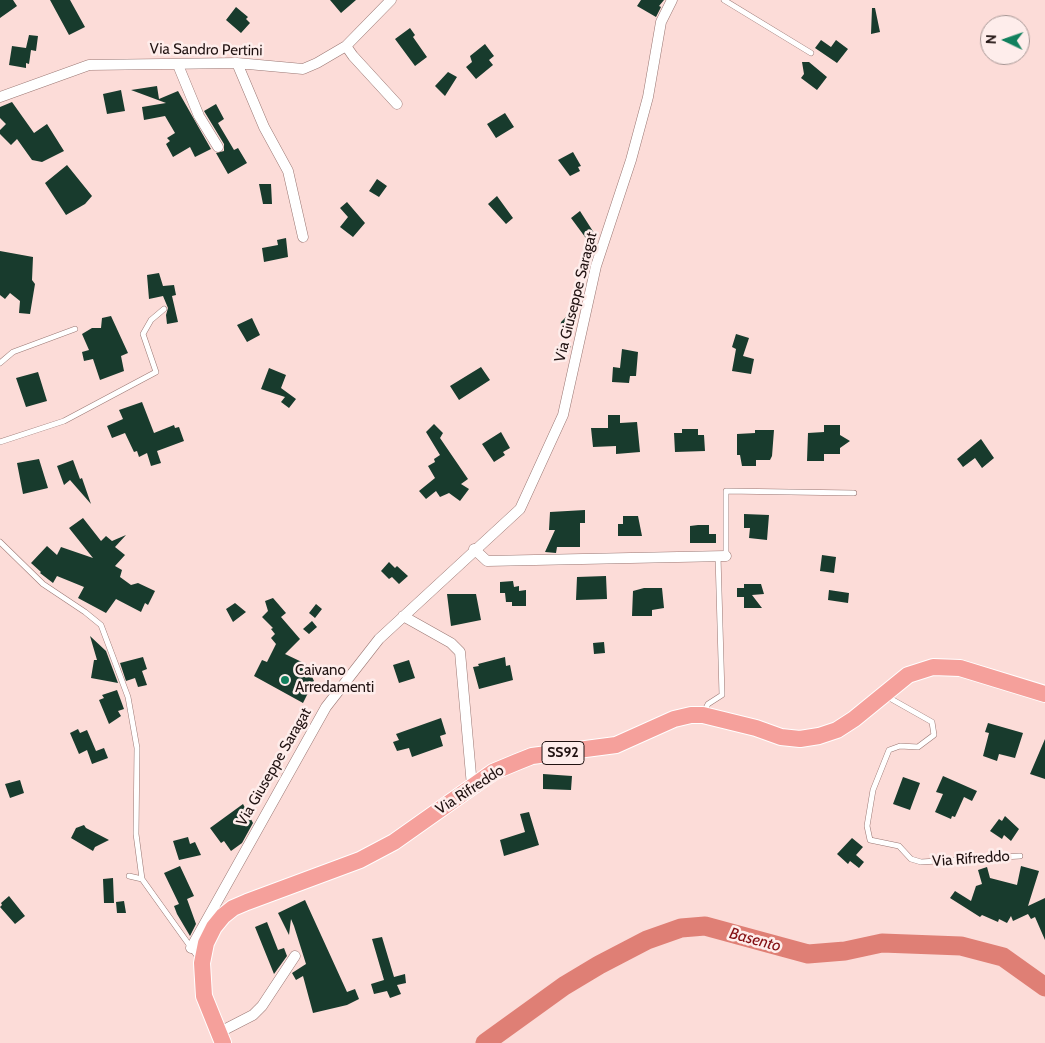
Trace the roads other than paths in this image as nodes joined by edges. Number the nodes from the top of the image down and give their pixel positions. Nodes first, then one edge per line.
1 (391, 0) edge
2 (672, 0) edge
3 (724, 0) edge
4 (346, 46) junction
5 (811, 53) dead end
6 (237, 63) junction
7 (178, 65) junction
8 (0, 96) edge
9 (397, 104) dead end
10 (218, 147) dead end
11 (302, 237) dead end
12 (164, 309) dead end
13 (75, 329) dead end
14 (0, 364) edge
15 (0, 442) edge
16 (854, 493) dead end
17 (0, 542) edge
18 (474, 549) junction
19 (722, 556) junction
20 (403, 616) junction
21 (1045, 694) edge
22 (884, 695) junction
23 (703, 714) junction
24 (472, 786) junction
25 (1020, 856) dead end
26 (129, 876) dead end
27 (142, 879) junction
28 (191, 948) junction
29 (295, 956) dead end
30 (202, 963) junction
31 (221, 1038) edge

1 - 4 street, Via Sandro Pertini
2 - 18 street, Via Giuseppe Saragat
3 - 5 lane
4 - 6 street, Via Sandro Pertini
4 - 9 street
6 - 7 street, Via Sandro Pertini
6 - 11 street
7 - 8 street, Via Sandro Pertini
7 - 10 street
12 - 15 lane
13 - 14 lane
16 - 19 lane
17 - 27 lane
18 - 19 street
18 - 20 street, Via Giuseppe Saragat
19 - 23 lane
20 - 24 street
20 - 28 street, Via Giuseppe Saragat
21 - 22 main road, Via Rifreddo / SS92
22 - 23 main road, Via Rifreddo / SS92
22 - 25 lane, Via Rifreddo
23 - 24 main road, Via Rifreddo / SS92
24 - 30 main road, Via Rifreddo / SS92
26 - 27 lane
27 - 28 lane
28 - 30 lane
29 - 31 street
30 - 31 main road, Via Rifreddo / SS92

